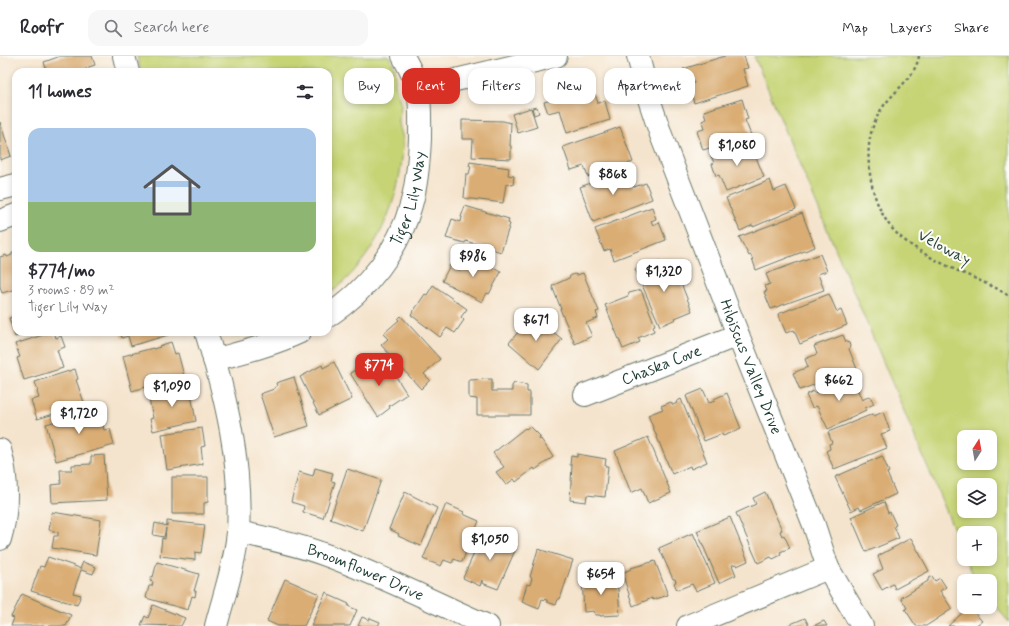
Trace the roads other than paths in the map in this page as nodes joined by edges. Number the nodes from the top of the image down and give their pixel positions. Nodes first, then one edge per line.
1 (124, 56) edge
2 (404, 56) edge
3 (556, 56) edge
4 (638, 56) edge
5 (127, 68) edge
6 (409, 68) edge
7 (460, 79) edge
8 (420, 104) edge
9 (12, 186) edge
10 (0, 189) edge
11 (12, 216) edge
12 (0, 221) edge
13 (332, 313) edge
14 (738, 335) junction
15 (207, 336) edge
16 (291, 336) edge
17 (214, 360) junction
18 (585, 395) dead end
19 (0, 450) edge
20 (238, 532) junction
21 (0, 539) edge
22 (828, 568) junction
23 (216, 626) edge
24 (488, 626) edge
25 (688, 626) edge
26 (862, 626) edge

1 - 5 street
2 - 6 street, Tiger Lily Way
3 - 7 street
4 - 14 street, Hibiscus Valley Drive
8 - 13 street, Tiger Lily Way
9 - 10 street
11 - 12 street
14 - 18 street, Chaska Cove
14 - 22 street, Hibiscus Valley Drive
15 - 17 street
16 - 17 street
17 - 20 street
19 - 21 street
20 - 23 street
20 - 24 street, Broomflower Drive
22 - 25 street
22 - 26 street, Hibiscus Valley Drive

